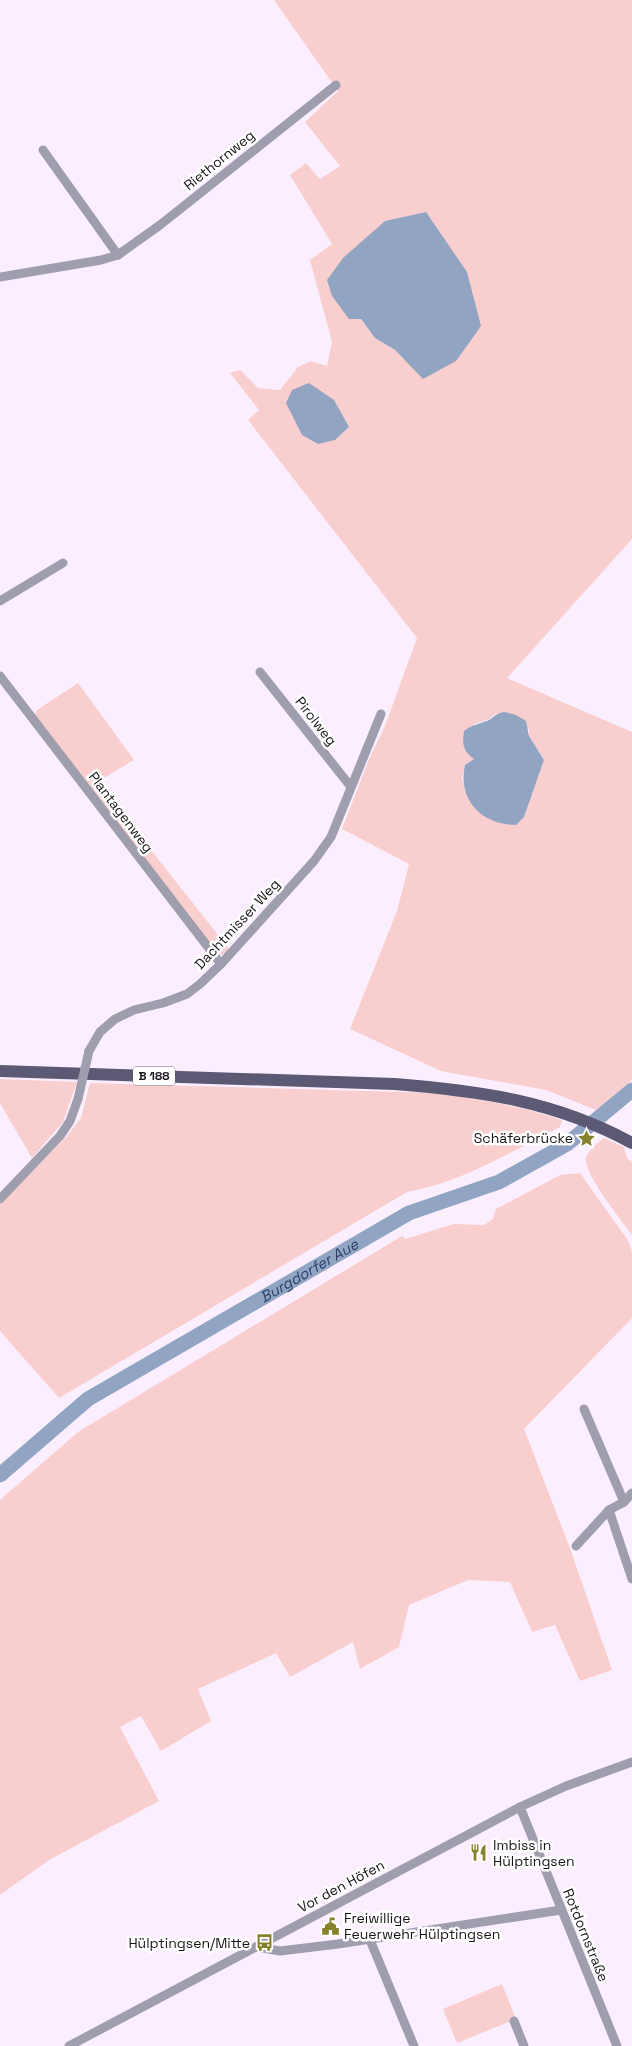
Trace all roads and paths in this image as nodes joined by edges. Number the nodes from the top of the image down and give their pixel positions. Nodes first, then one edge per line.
1 (336, 85) dead end
2 (43, 150) dead end
3 (118, 255) junction
4 (0, 277) edge
5 (63, 563) dead end
6 (0, 601) edge
7 (260, 672) dead end
8 (0, 676) edge
9 (381, 714) dead end
10 (350, 787) junction
11 (222, 964) junction
12 (0, 1070) edge
13 (632, 1143) edge
14 (0, 1198) edge
15 (584, 1409) dead end
16 (632, 1493) edge
17 (624, 1502) junction
18 (609, 1510) junction
19 (576, 1546) dead end
20 (632, 1579) edge
21 (632, 1762) edge
22 (520, 1806) junction
23 (561, 1910) junction
24 (370, 1940) junction
25 (256, 1947) junction
26 (514, 2021) dead end
27 (70, 2046) edge
28 (414, 2046) edge
29 (524, 2046) edge
30 (617, 2046) edge

1 - 3 street, Riethornweg
2 - 3 street
3 - 4 street, Riethornweg
5 - 6 street
7 - 10 street, Pirolweg
8 - 11 street, Plantagenweg
9 - 10 street, Dachtmisser Weg
10 - 11 street, Dachtmisser Weg
11 - 14 street, Dachtmisser Weg, bridge
12 - 13 main road, B 188
15 - 17 street
16 - 17 street
17 - 18 street
18 - 19 street
18 - 20 street
21 - 22 street, Vor den Höfen
22 - 23 street, Rotdornstraße
22 - 25 street, Vor den Höfen
23 - 24 street
23 - 30 street, Rotdornstraße
24 - 25 street
24 - 28 street
25 - 27 street, Vor den Höfen
26 - 29 street

